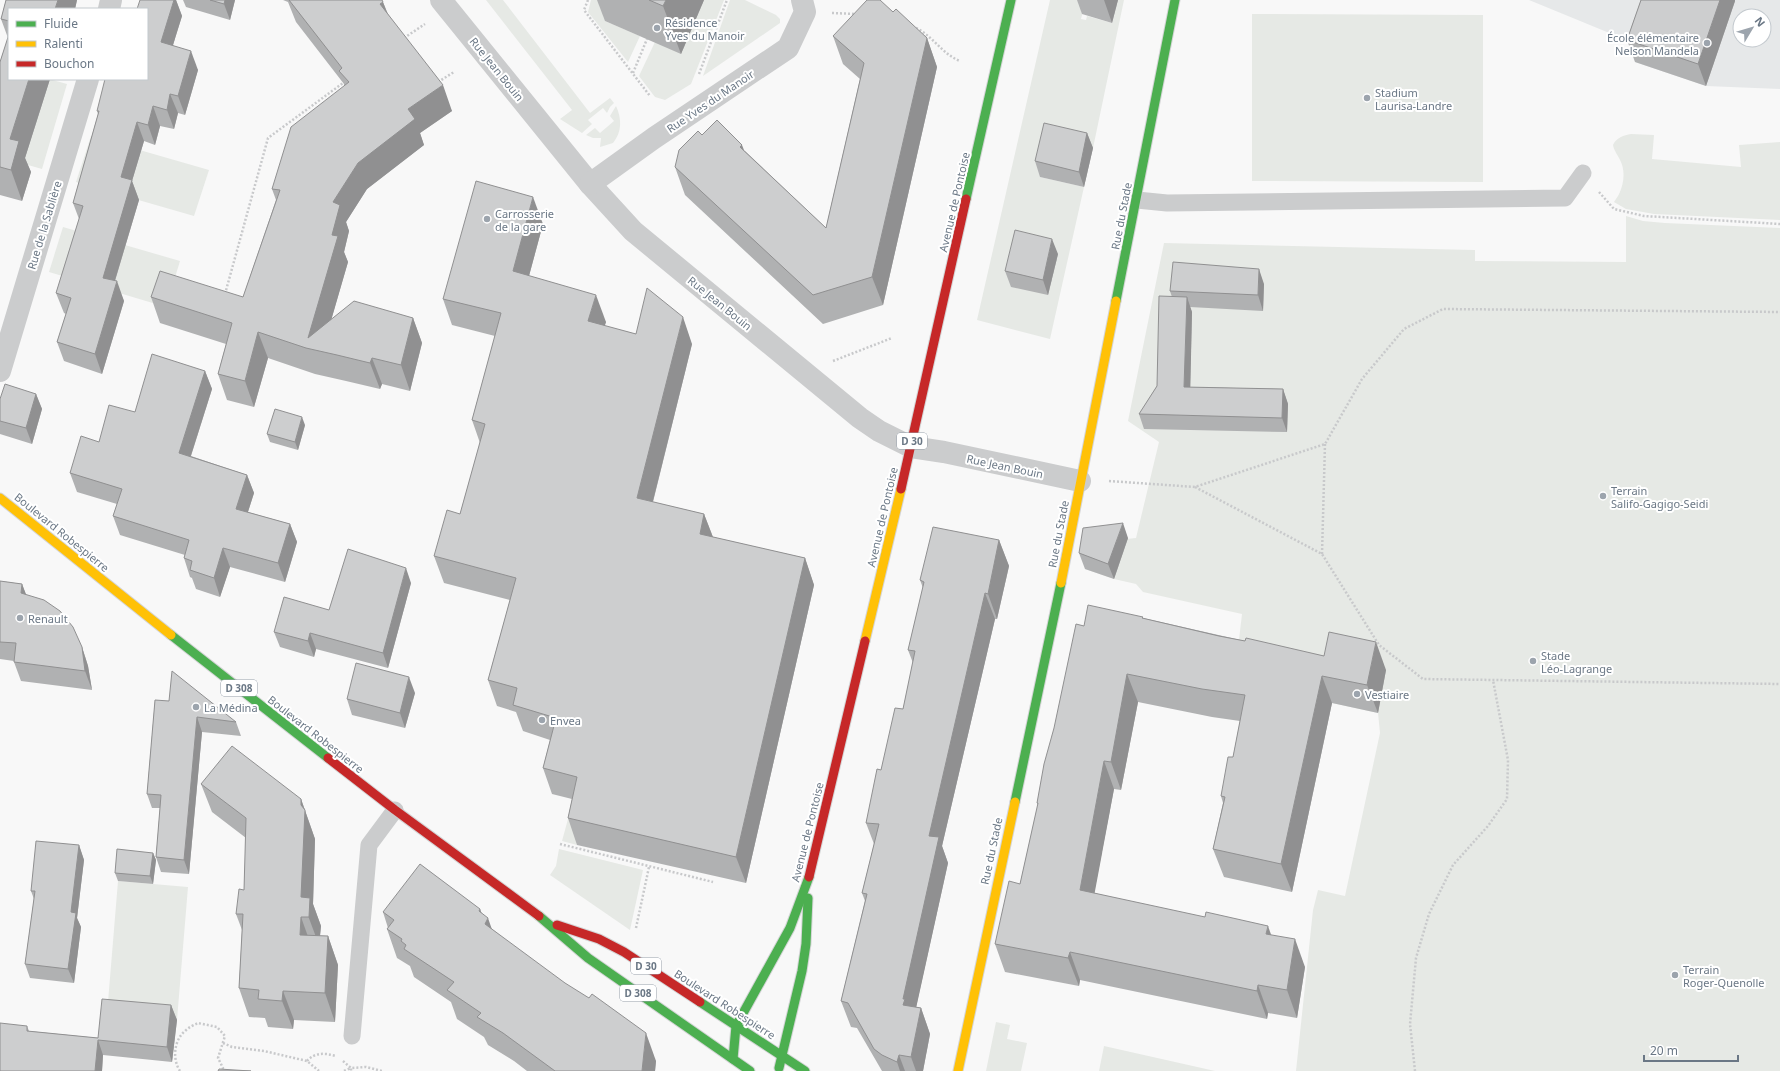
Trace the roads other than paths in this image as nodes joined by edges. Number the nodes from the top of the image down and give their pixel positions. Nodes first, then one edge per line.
1 (441, 0) edge
2 (1012, 0) edge
3 (1175, 0) edge
4 (803, 6) edge
5 (88, 80) edge
6 (1583, 173) road end
7 (590, 184) junction
8 (1137, 200) junction
9 (0, 371) edge
10 (911, 447) junction
11 (1080, 481) junction
12 (0, 498) edge
13 (395, 810) junction
14 (808, 881) junction
15 (547, 922) junction
16 (736, 1026) junction
17 (352, 1036) dead end
18 (782, 1056) junction
19 (733, 1059) junction
20 (733, 1071) edge
21 (750, 1071) edge
22 (778, 1071) edge
23 (805, 1071) edge
24 (958, 1071) edge

1 - 7 street, Rue Jean Bouin
2 - 10 main road, Avenue de Pontoise / D 30
3 - 8 main road, Rue du Stade
4 - 7 street, Rue Yves du Manoir
5 - 9 street, Rue de la Sablière
6 - 8 lane
7 - 10 street, Rue Jean Bouin
8 - 11 main road, Rue du Stade
10 - 11 street, Rue Jean Bouin
10 - 14 main road, Avenue de Pontoise / D 30
11 - 24 main road, Rue du Stade
12 - 13 main road, Boulevard Robespierre / D 308
13 - 15 main road, Boulevard Robespierre / D 308
13 - 17 lane
14 - 16 main road, Avenue de Pontoise / D 30
14 - 18 main road, Boulevard Robespierre
15 - 16 main road, Boulevard Robespierre / D 30
15 - 19 main road, Boulevard Robespierre / D 308
16 - 18 main road, Boulevard Robespierre
16 - 19 main road
18 - 22 main road, Boulevard Robespierre
18 - 23 main road, Boulevard Robespierre
19 - 20 main road
19 - 21 main road, Boulevard Robespierre / D 308

